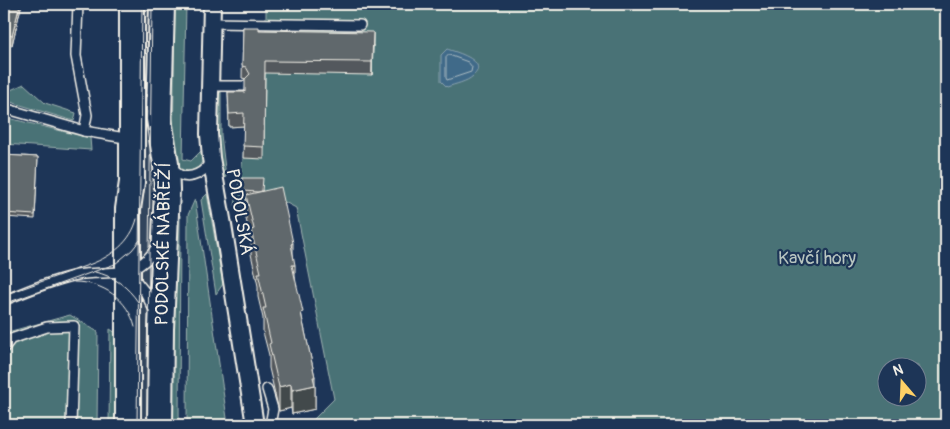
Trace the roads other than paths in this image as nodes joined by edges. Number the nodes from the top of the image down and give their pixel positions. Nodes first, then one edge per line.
1 (78, 4) edge
2 (132, 4) edge
3 (162, 4) edge
4 (212, 4) edge
5 (211, 23) junction
6 (360, 25) dead end
7 (210, 86) junction
8 (244, 86) edge
9 (4, 108) edge
10 (84, 131) junction
11 (132, 139) junction
12 (211, 158) junction
13 (166, 164) junction
14 (165, 230) junction
15 (128, 271) junction
16 (4, 300) edge
17 (161, 329) junction
18 (4, 348) edge
19 (267, 389) dead end
20 (71, 425) edge
21 (128, 425) edge
22 (160, 425) edge
23 (255, 425) edge
24 (270, 425) edge

1 - 10 lane
2 - 11 main road, PODOLSKÉ NÁBŘEŽÍ
3 - 13 main road, PODOLSKÉ NÁBŘEŽÍ
4 - 5 street, PODOLSKÁ
5 - 6 lane
5 - 7 street, PODOLSKÁ
7 - 8 lane
7 - 12 street, PODOLSKÁ
9 - 10 lane
10 - 11 lane
11 - 15 main road, PODOLSKÉ NÁBŘEŽÍ
12 - 13 lane
12 - 23 street, PODOLSKÁ
13 - 14 main road, PODOLSKÉ NÁBŘEŽÍ
14 - 15 lane
14 - 17 main road, PODOLSKÉ NÁBŘEŽÍ
15 - 16 lane
15 - 17 lane
15 - 21 main road, PODOLSKÉ NÁBŘEŽÍ
17 - 22 main road, PODOLSKÉ NÁBŘEŽÍ
18 - 20 lane
19 - 24 lane

